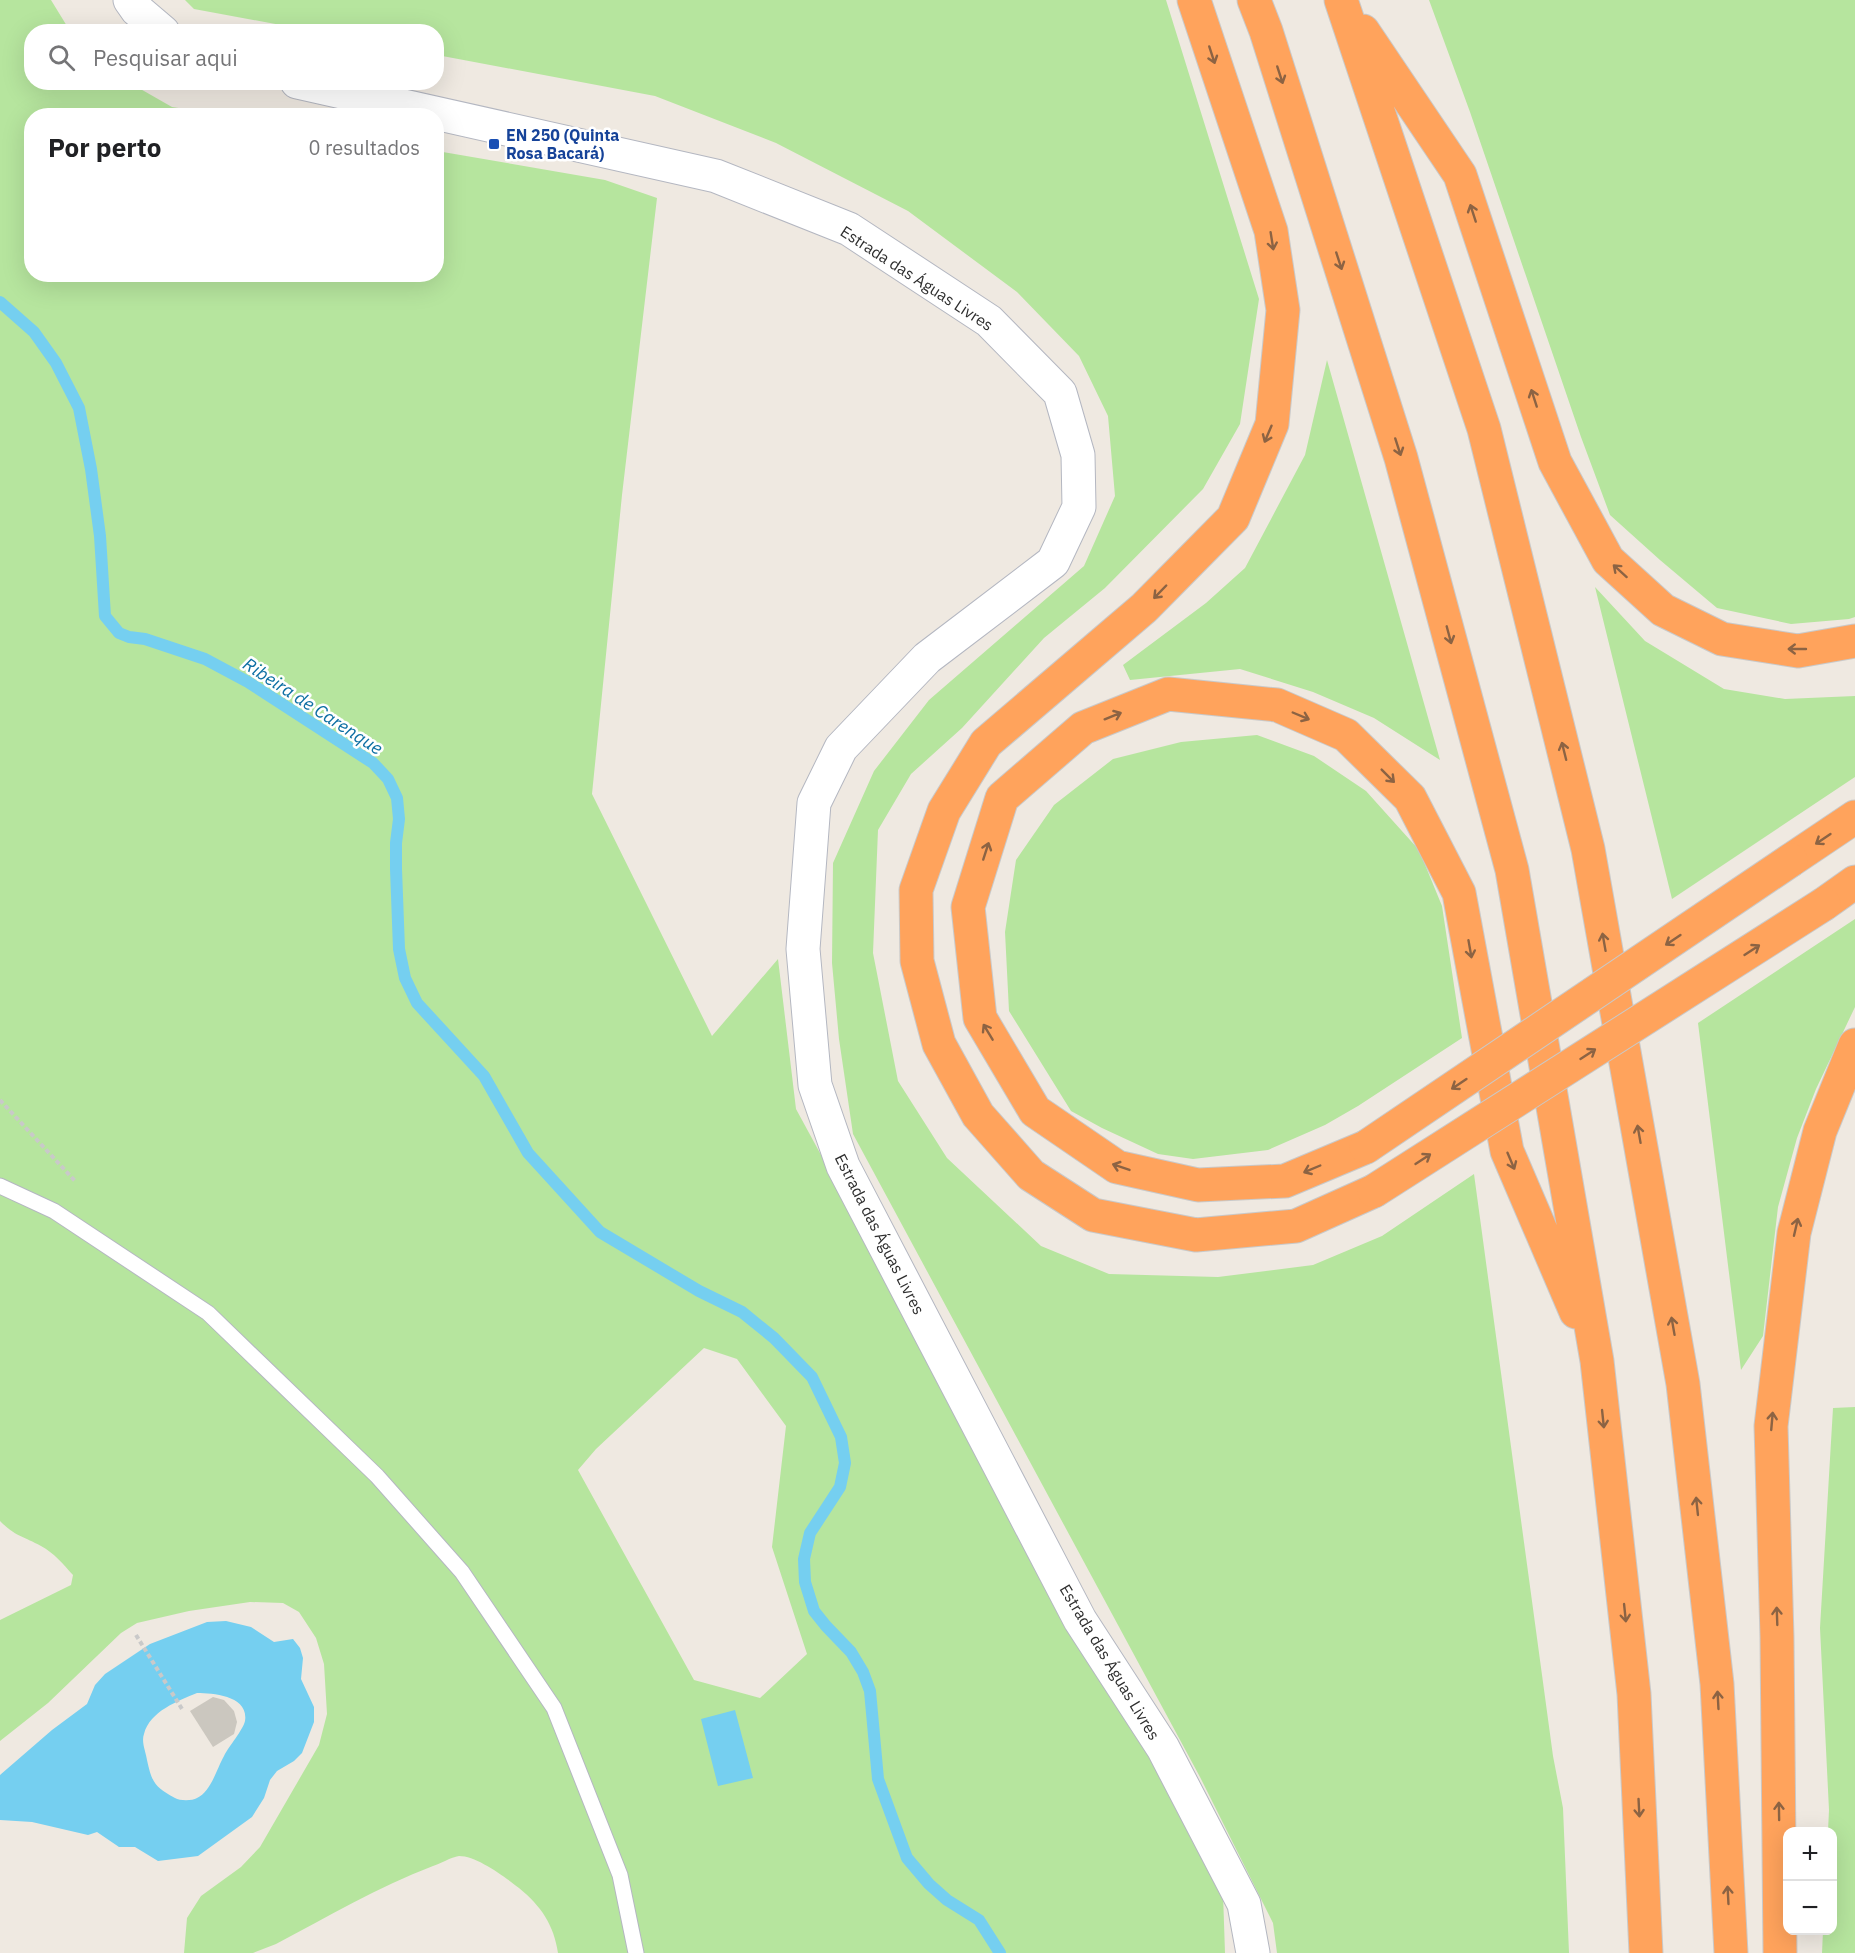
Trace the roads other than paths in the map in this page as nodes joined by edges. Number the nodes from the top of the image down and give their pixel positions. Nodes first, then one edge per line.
1 (130, 0) edge
2 (1194, 0) edge
3 (1254, 0) edge
4 (1342, 0) edge
5 (154, 24) edge
6 (333, 90) edge
7 (413, 108) edge
8 (444, 115) edge
9 (1855, 642) edge
10 (1855, 817) edge
11 (1855, 882) edge
12 (1855, 1045) edge
13 (0, 1186) edge
14 (1597, 1361) junction
15 (636, 1953) edge
16 (1253, 1953) edge
17 (1646, 1953) edge
18 (1731, 1953) edge
19 (1780, 1953) edge

1 - 5 main road
2 -> 11 highway, bridge
3 -> 14 highway
9 -> 4 highway
18 -> 4 highway
6 - 7 main road, Estrada das Águas Livres
8 - 16 main road, Estrada das Águas Livres
10 -> 14 highway, bridge
19 -> 12 highway
13 - 15 lane
14 -> 17 highway

